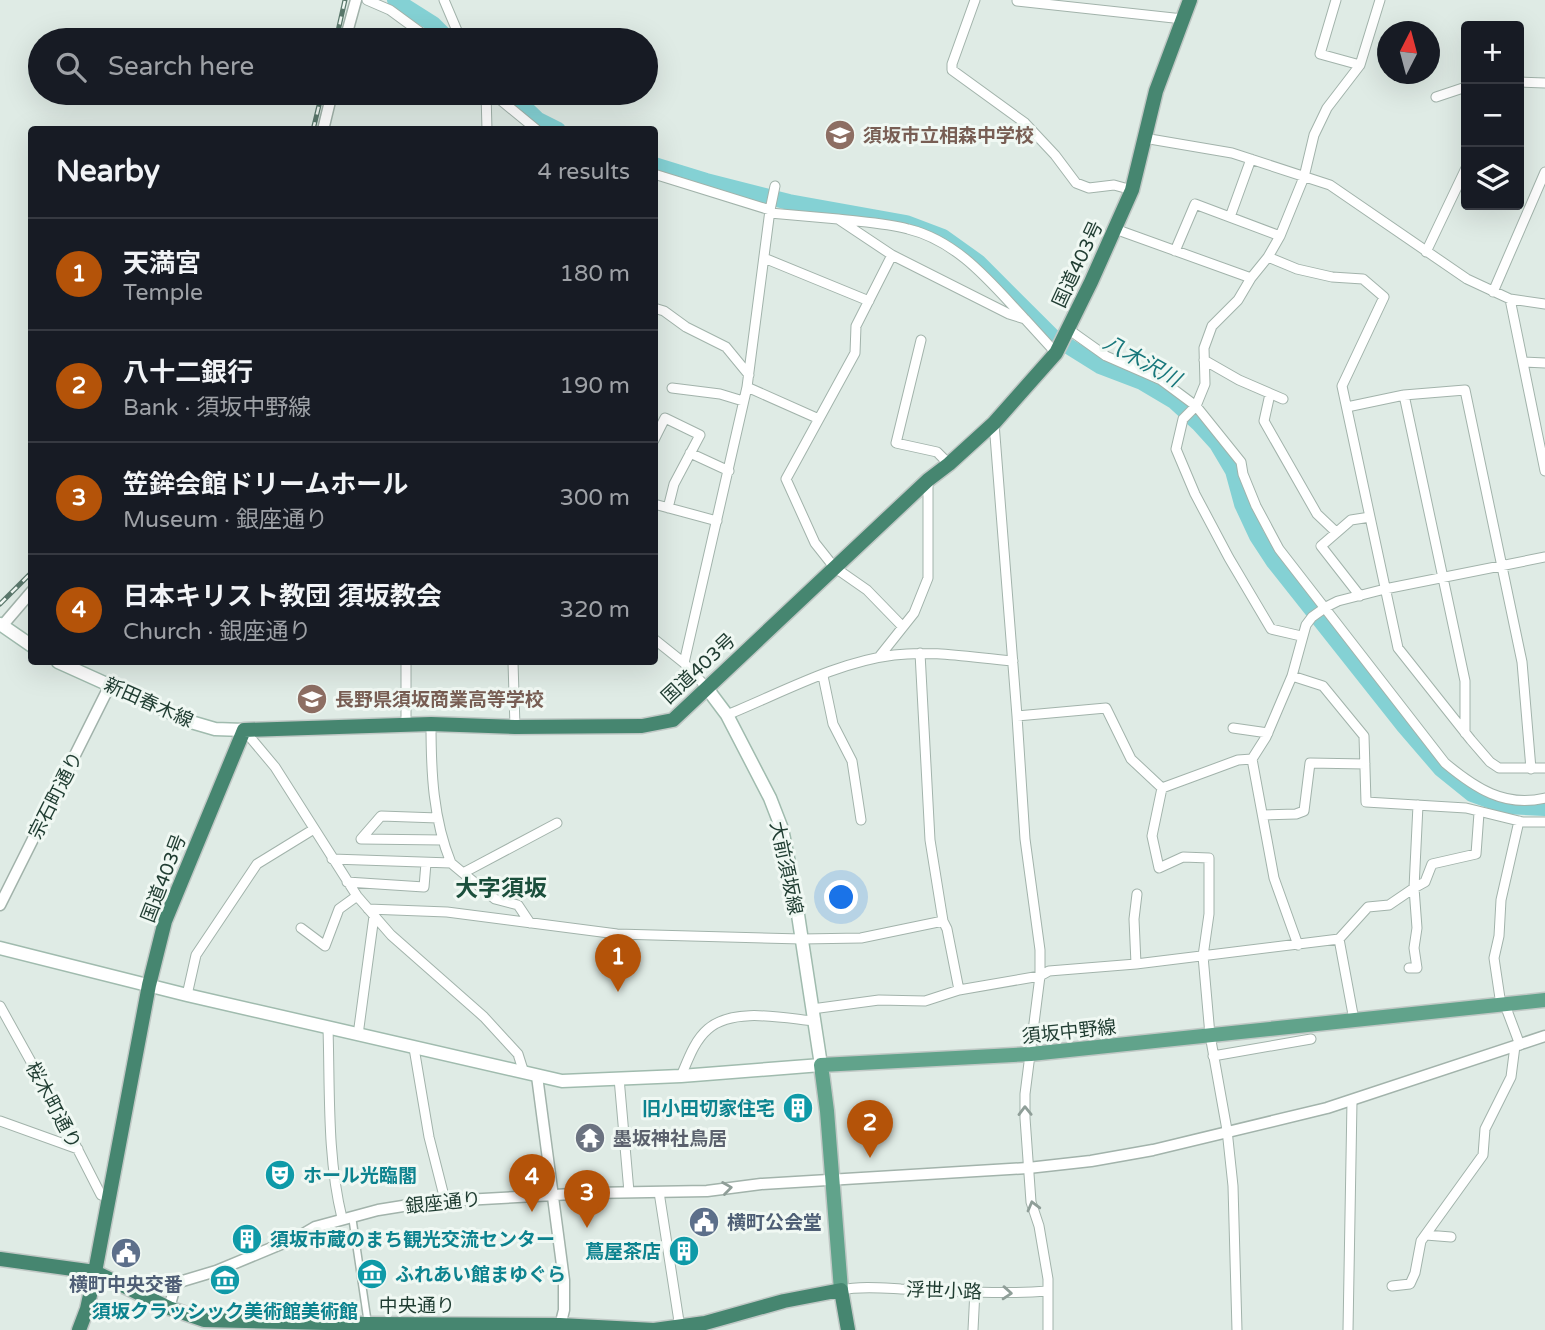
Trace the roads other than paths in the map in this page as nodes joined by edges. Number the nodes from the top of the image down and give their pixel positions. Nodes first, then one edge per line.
1 (356, 0) edge
2 (367, 0) edge
3 (444, 0) edge
4 (975, 0) edge
5 (1190, 0) edge
6 (1336, 0) edge
7 (1380, 0) edge
8 (1017, 1) edge
9 (1183, 19) junction
10 (348, 28) edge
11 (415, 28) edge
12 (456, 28) edge
13 (1360, 65) junction
14 (1524, 82) edge
15 (1545, 83) edge
16 (1461, 90) edge
17 (1436, 97) dead end
18 (329, 105) edge
19 (486, 105) edge
20 (507, 105) edge
21 (324, 126) edge
22 (487, 126) edge
23 (532, 126) edge
24 (1144, 138) junction
25 (1251, 159) junction
26 (1545, 172) edge
27 (658, 175) edge
28 (1304, 177) junction
29 (1461, 179) edge
30 (775, 186) dead end
31 (1132, 190) junction
32 (770, 211) junction
33 (1230, 217) junction
34 (838, 219) junction
35 (1115, 229) junction
36 (1280, 236) junction
37 (1175, 251) junction
38 (1426, 253) junction
39 (892, 255) junction
40 (1268, 257) junction
41 (764, 258) junction
42 (1251, 278) junction
43 (1493, 292) junction
44 (1510, 299) junction
45 (869, 301) junction
46 (1545, 304) edge
47 (658, 309) edge
48 (1025, 319) junction
49 (1068, 329) junction
50 (920, 340) dead end
51 (1056, 353) junction
52 (1204, 360) junction
53 (1523, 362) junction
54 (1545, 363) edge
55 (749, 375) junction
56 (747, 387) junction
57 (672, 388) dead end
58 (1270, 394) junction
59 (1404, 395) junction
60 (1283, 399) dead end
61 (743, 401) junction
62 (1196, 406) junction
63 (1347, 407) junction
64 (819, 419) junction
65 (994, 423) junction
66 (658, 432) edge
67 (690, 453) junction
68 (1543, 456) edge
69 (949, 464) junction
70 (729, 471) junction
71 (1545, 471) edge
72 (928, 480) junction
73 (658, 505) edge
74 (668, 508) junction
75 (1370, 517) junction
76 (717, 521) junction
77 (1336, 532) junction
78 (1545, 557) edge
79 (1503, 565) junction
80 (834, 567) junction
81 (1444, 577) junction
82 (1385, 589) junction
83 (28, 596) edge
84 (1360, 596) junction
85 (1325, 608) junction
86 (1, 626) edge
87 (903, 627) junction
88 (1301, 636) junction
89 (658, 642) edge
90 (28, 643) edge
91 (919, 653) junction
92 (880, 657) junction
93 (1013, 661) junction
94 (684, 663) junction
95 (65, 665) edge
96 (406, 665) edge
97 (513, 665) edge
98 (822, 676) junction
99 (1292, 676) junction
100 (110, 685) junction
101 (706, 687) junction
102 (727, 715) junction
103 (1017, 716) junction
104 (431, 724) junction
105 (406, 725) junction
106 (514, 727) junction
107 (1233, 728) dead end
108 (244, 730) junction
109 (1268, 733) junction
110 (1465, 733) junction
111 (1252, 759) junction
112 (1365, 764) junction
113 (1545, 768) edge
114 (1531, 769) junction
115 (1162, 788) junction
116 (1545, 799) edge
117 (1418, 805) junction
118 (1479, 813) junction
119 (1264, 815) junction
120 (438, 818) junction
121 (861, 820) dead end
122 (1519, 821) junction
123 (557, 822) dead end
124 (1545, 822) edge
125 (314, 829) junction
126 (442, 840) junction
127 (332, 859) junction
128 (426, 863) junction
129 (451, 863) junction
130 (463, 873) junction
131 (347, 882) junction
132 (1414, 888) junction
133 (1137, 894) dead end
134 (357, 896) junction
135 (0, 905) edge
136 (371, 913) junction
137 (943, 921) junction
138 (530, 923) junction
139 (301, 928) dead end
140 (802, 939) junction
141 (1339, 939) junction
142 (1298, 945) junction
143 (0, 948) edge
144 (1203, 956) junction
145 (1136, 964) junction
146 (1409, 968) dead end
147 (1040, 976) junction
148 (149, 985) junction
149 (959, 990) junction
150 (187, 995) junction
151 (1545, 1000) edge
152 (1503, 1005) junction
153 (0, 1006) edge
154 (813, 1015) junction
155 (1354, 1020) junction
156 (328, 1028) junction
157 (358, 1035) junction
158 (1210, 1035) junction
159 (1545, 1036) edge
160 (1311, 1039) dead end
161 (1517, 1046) junction
162 (414, 1048) junction
163 (1031, 1054) junction
164 (1213, 1056) junction
165 (821, 1065) junction
166 (530, 1074) junction
167 (681, 1076) junction
168 (619, 1078) junction
169 (1352, 1101) junction
170 (0, 1121) edge
171 (1227, 1130) junction
172 (78, 1149) junction
173 (1028, 1168) junction
174 (832, 1180) junction
175 (629, 1192) junction
176 (659, 1192) junction
177 (552, 1196) junction
178 (111, 1197) junction
179 (445, 1200) junction
180 (347, 1217) junction
181 (1426, 1235) junction
182 (1451, 1237) dead end
183 (0, 1259) edge
184 (95, 1272) junction
185 (1392, 1286) dead end
186 (841, 1290) junction
187 (975, 1290) junction
188 (1048, 1292) junction
189 (169, 1308) junction
190 (368, 1324) junction
191 (203, 1325) edge
192 (470, 1327) edge
193 (559, 1328) edge
194 (609, 1329) edge
195 (680, 1329) edge
196 (79, 1330) edge
197 (848, 1330) edge
198 (973, 1330) edge
199 (1048, 1330) edge
200 (1237, 1330) edge
201 (1348, 1330) edge

1 - 10 street
2 - 11 street
3 - 12 street
4 - 31 street
5 - 9 highway, 国道403号
6 - 13 street
7 - 13 street
8 - 9 street
9 - 24 highway, 国道403号
13 - 28 street
14 - 15 street
16 - 17 street
18 - 21 street
19 - 22 street
20 - 23 street
24 - 25 street
24 - 31 highway, 国道403号
25 - 28 street
25 - 33 street
26 - 43 street
27 - 32 street
28 - 36 street
28 - 38 street
29 - 38 street
30 - 32 street
31 - 35 highway, 国道403号
32 - 34 street
32 - 41 street
33 - 36 street
33 - 37 street
34 - 39 street
34 - 48 street
35 - 37 street
35 - 49 highway, 国道403号
36 - 40 street
37 - 42 street
38 - 43 street
39 - 45 street
39 - 48 street
40 - 42 street
40 - 63 street
41 - 45 street
41 - 55 street
42 - 52 street
43 - 44 street
44 - 46 street
44 - 53 street
45 - 64 street
47 - 55 street
48 - 51 street
49 - 51 highway, 国道403号
49 - 62 street
50 - 69 street
51 - 65 highway, 国道403号
52 - 58 street
52 - 62 street
53 - 54 street
53 - 68 street
55 - 56 street
56 - 61 street
56 - 64 street
57 - 61 street
58 - 60 street
58 - 77 street
59 - 63 street
59 - 79 street
59 - 81 street
61 - 70 street
62 - 85 street
62 - 88 street
63 - 75 street
64 - 80 street
65 - 69 highway, 国道403号
65 - 93 street
66 - 67 street
67 - 70 street
67 - 74 street
68 - 71 street
69 - 72 highway, 国道403号
70 - 76 street
72 - 80 highway, 国道403号
72 - 87 street
73 - 74 street
74 - 76 street
75 - 77 street
75 - 82 street
76 - 94 street
77 - 84 street
78 - 79 street
79 - 81 street
79 - 114 street
80 - 87 street
80 - 101 highway, 国道403号
81 - 82 street
81 - 110 street
82 - 84 street
82 - 110 street
83 - 86 street
84 - 85 street
85 - 88 street
85 - 116 street
86 - 90 main road
87 - 92 street
88 - 99 street
89 - 94 street
91 - 92 street
91 - 93 street
91 - 137 street
92 - 98 street
93 - 103 street
94 - 101 street
95 - 100 main road, 新田春木線
96 - 105 street
97 - 106 street
98 - 102 street
98 - 121 street
99 - 109 street
99 - 112 street
100 - 108 main road, 新田春木線
100 - 135 street, 宗石町通り
101 - 102 main road, 大前須坂線
101 - 106 highway, 国道403号
102 - 140 main road, 大前須坂線
103 - 115 street
103 - 147 street
104 - 105 highway, 国道403号
104 - 106 highway, 国道403号
104 - 120 street
105 - 108 highway, 国道403号
107 - 109 street
108 - 125 street
108 - 148 highway, 国道403号
109 - 111 street
110 - 114 street
111 - 115 street
111 - 119 street
112 - 117 street
112 - 119 street
113 - 114 street
115 - 144 street
117 - 118 street
117 - 132 street
118 - 122 street
118 - 132 street
119 - 142 street
120 - 126 street
120 - 126 street
122 - 124 street
122 - 152 street
123 - 130 street
125 - 127 street
125 - 150 street
126 - 129 street
127 - 128 street
127 - 131 street
128 - 129 street
128 - 131 street
129 - 130 street
130 - 138 street
131 - 134 street
132 - 141 street
132 - 146 street
133 - 145 street
134 - 136 street
134 - 139 street
136 - 138 street
136 - 157 street
136 - 166 street
137 - 140 street
137 - 149 street
138 - 140 street
140 - 154 main road, 大前須坂線
141 - 142 street
141 - 155 street
142 - 144 street
143 - 148 main road
144 - 145 street
144 - 158 street
145 - 147 street
147 - 149 street
147 - 163 street
148 - 150 main road
148 - 178 highway, 国道403号
149 - 154 street
150 - 156 main road
151 - 152 main road, 須坂中野線
152 - 155 main road, 須坂中野線
152 - 161 street
153 - 172 street, 桜木町通り
154 - 165 main road, 大前須坂線
154 - 167 street
155 - 158 main road, 須坂中野線
156 - 157 main road
156 - 180 street
157 - 162 main road
158 - 163 main road, 須坂中野線
158 - 164 street
159 - 161 street, 銀座通り
160 - 164 street
161 - 169 street, 銀座通り
161 - 181 street
162 - 166 main road
162 - 179 street
163 - 165 main road, 須坂中野線
173 -> 163 street
164 - 171 street
165 - 167 main road
165 - 174 main road
166 - 168 main road
166 - 177 street
167 - 168 main road
168 - 175 street
169 - 171 street, 銀座通り
169 - 201 street
170 - 172 street
171 - 173 street, 銀座通り
171 - 200 street
172 - 178 street, 桜木町通り
173 - 174 street, 銀座通り
188 -> 173 street
176 -> 174 street, 銀座通り
174 - 186 main road
175 - 176 street, 銀座通り
175 - 177 street, 銀座通り
176 - 195 street
177 - 179 street, 銀座通り
177 - 193 street
178 - 184 highway, 国道403号
179 - 180 street, 銀座通り
180 - 189 street, 銀座通り
180 - 190 street
181 - 182 street
181 - 185 street
183 - 184 highway, 中央通り
184 - 189 highway, 中央通り
184 - 196 highway, 国道403号
186 - 187 street, 浮世小路
186 - 195 highway, 中央通り
186 - 197 highway
187 -> 188 street, 浮世小路
187 - 198 street
188 - 199 street
189 - 191 highway, 中央通り
190 - 191 highway, 中央通り
190 - 192 highway, 中央通り
192 - 193 highway, 中央通り
193 - 194 highway, 中央通り
194 - 195 highway, 中央通り

